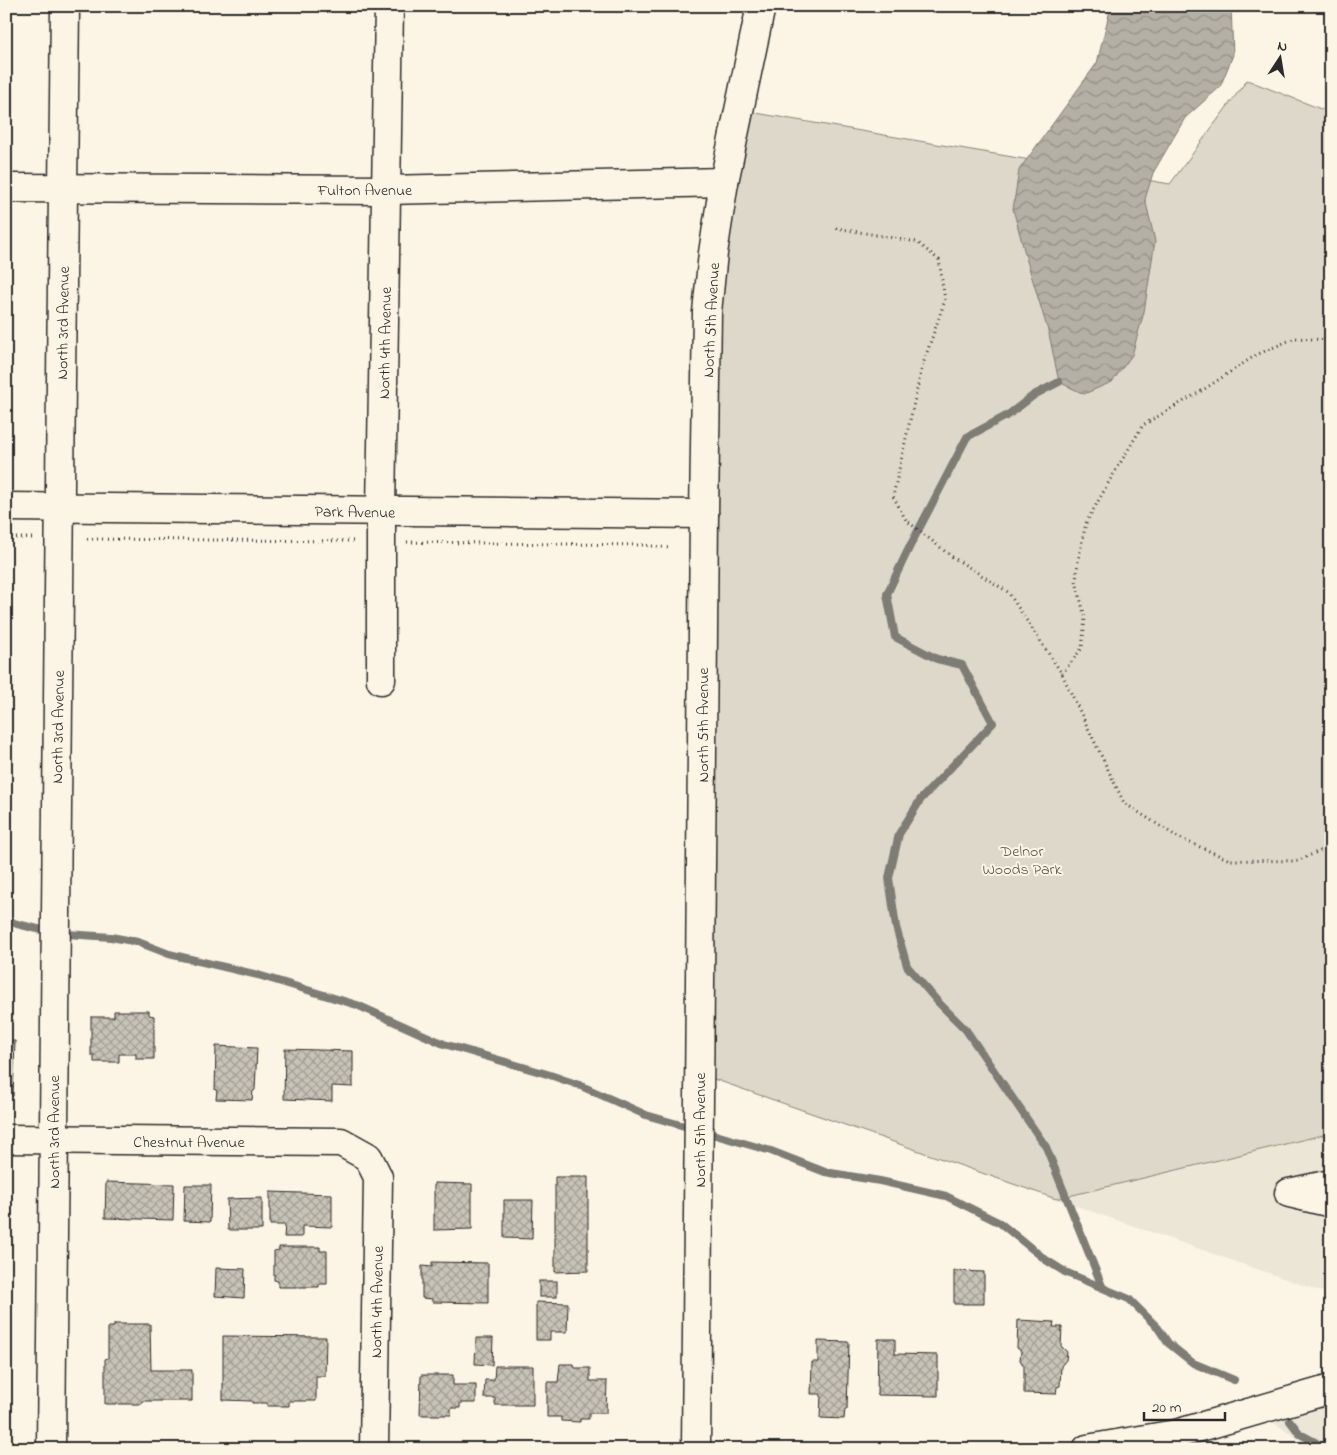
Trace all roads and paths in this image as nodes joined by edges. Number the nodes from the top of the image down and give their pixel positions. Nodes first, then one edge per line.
1 (65, 6) edge
2 (389, 6) edge
3 (761, 6) edge
4 (724, 182) junction
5 (6, 188) edge
6 (63, 188) junction
7 (386, 190) junction
8 (836, 228) dead end
9 (1331, 340) edge
10 (6, 506) edge
11 (60, 507) junction
12 (381, 511) junction
13 (704, 514) junction
14 (6, 538) edge
15 (60, 538) junction
16 (381, 542) junction
17 (670, 548) dead end
18 (1062, 674) junction
19 (381, 680) dead end
20 (1331, 846) edge
21 (6, 1139) edge
22 (53, 1140) junction
23 (368, 1158) joint
24 (1331, 1184) edge
25 (1331, 1203) edge
26 (1331, 1389) edge
27 (1178, 1441) edge
28 (51, 1449) edge
29 (374, 1449) edge
30 (696, 1449) edge
31 (1087, 1449) edge

1 - 6 street, North 3rd Avenue
2 - 7 street, North 4th Avenue
3 - 4 street, North 5th Avenue
4 - 7 street, Fulton Avenue
4 - 13 street, North 5th Avenue
5 - 6 street, Fulton Avenue
6 - 7 street, Fulton Avenue
6 - 11 street, North 3rd Avenue
7 - 12 street, North 4th Avenue
8 - 18 path
9 - 18 path
10 - 11 street, Park Avenue
11 - 12 street, Park Avenue
11 - 15 street, North 3rd Avenue
12 - 13 street, Park Avenue
12 - 16 street, North 4th Avenue
13 - 30 street, North 5th Avenue
14 - 15 path
15 - 16 path
15 - 22 street, North 3rd Avenue
16 - 17 path
16 - 19 street, North 4th Avenue
18 - 20 path
21 - 22 street, Chestnut Avenue
22 - 23 street, Chestnut Avenue
22 - 28 street, North 3rd Avenue
23 - 29 street, North 4th Avenue
24 - 25 street
26 - 27 street
27 - 31 street

